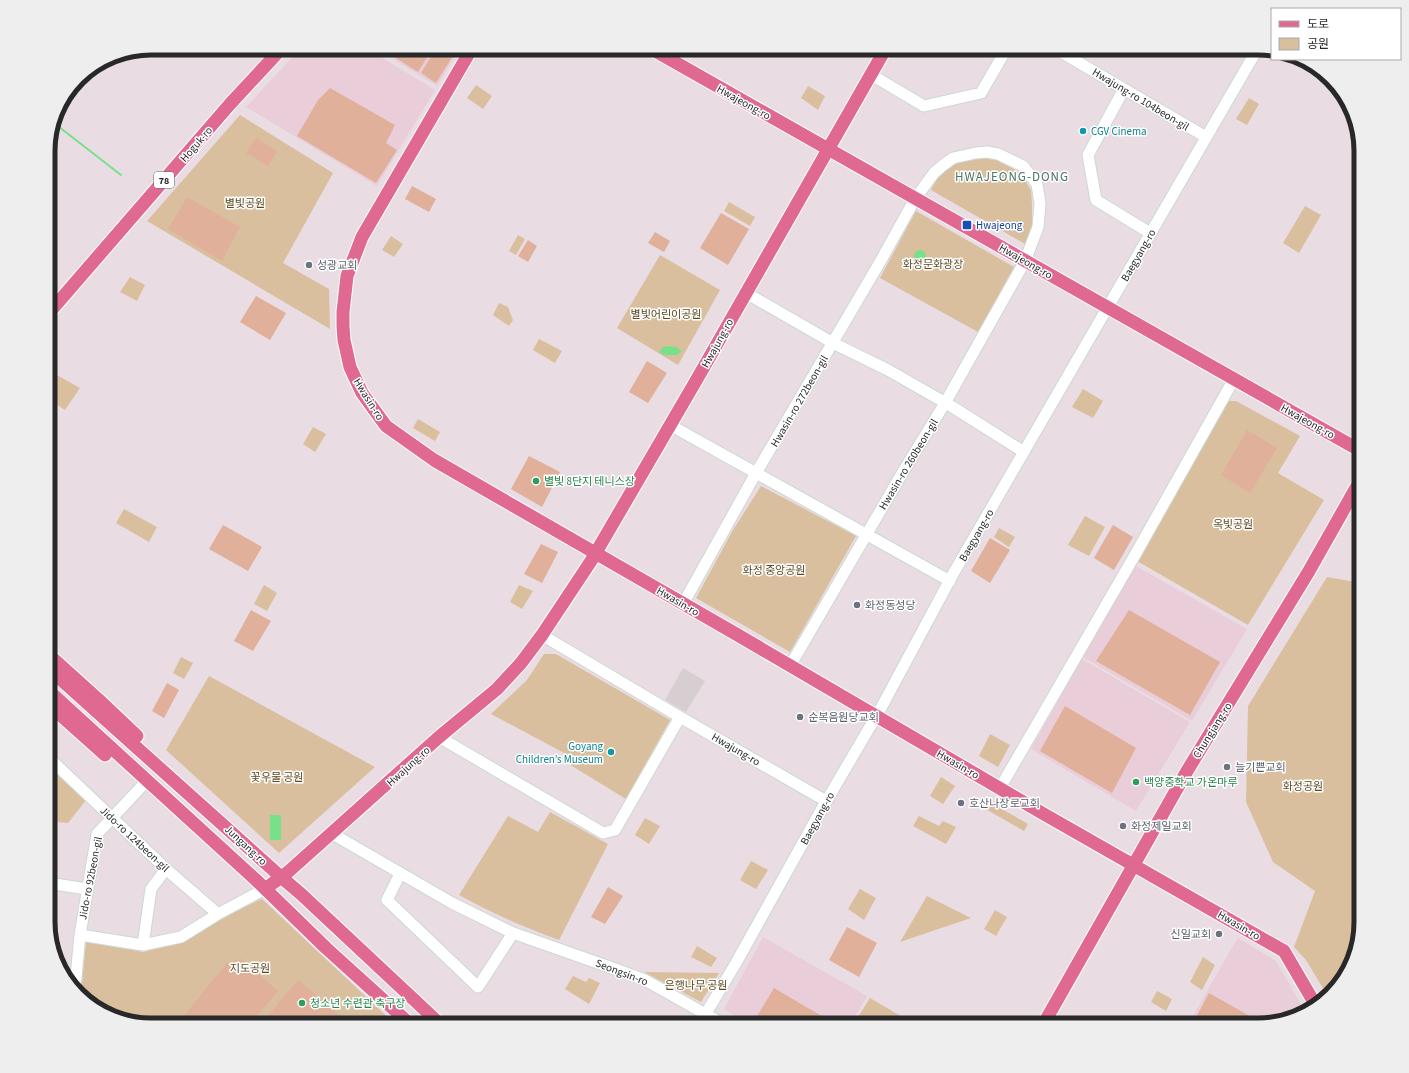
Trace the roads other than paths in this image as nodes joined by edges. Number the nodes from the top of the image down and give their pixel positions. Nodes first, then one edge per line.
1 (266, 55) edge
2 (276, 55) edge
3 (468, 55) edge
4 (662, 55) edge
5 (882, 55) edge
6 (1003, 55) edge
7 (1066, 55) edge
8 (1254, 55) edge
9 (870, 74) junction
10 (1124, 89) junction
11 (1206, 137) junction
12 (828, 149) junction
13 (915, 199) junction
14 (1150, 233) junction
15 (1025, 261) junction
16 (746, 293) junction
17 (55, 294) edge
18 (55, 306) edge
19 (1108, 307) junction
20 (832, 343) junction
21 (1234, 379) junction
22 (945, 403) junction
23 (670, 425) junction
24 (1354, 447) edge
25 (1024, 452) junction
26 (756, 473) junction
27 (1354, 491) edge
28 (867, 534) junction
29 (596, 553) junction
30 (950, 581) junction
31 (683, 604) junction
32 (542, 635) junction
33 (55, 660) edge
34 (790, 666) junction
35 (55, 674) edge
36 (55, 696) edge
37 (55, 713) edge
38 (876, 716) junction
39 (680, 717) junction
40 (439, 737) junction
41 (55, 767) edge
42 (142, 786) junction
43 (1000, 788) junction
44 (826, 801) junction
45 (112, 818) junction
46 (216, 818) junction
47 (189, 819) junction
48 (331, 833) junction
49 (1133, 865) junction
50 (166, 869) junction
51 (400, 874) junction
52 (281, 877) junction
53 (55, 884) edge
54 (86, 889) junction
55 (265, 889) junction
56 (218, 914) junction
57 (513, 933) junction
58 (80, 935) junction
59 (143, 945) junction
60 (76, 981) edge
61 (1313, 1000) edge
62 (706, 1014) junction
63 (403, 1018) edge
64 (434, 1018) edge
65 (703, 1018) edge
66 (713, 1018) edge
67 (1047, 1018) edge

1 - 17 main road, Hoguk-ro / 78
2 - 18 main road, Hoguk-ro / 78
3 - 29 main road, Hwasin-ro
4 - 12 main road, Hwajeong-ro
5 - 9 main road, Hwajung-ro
6 - 9 street
7 - 10 street, Hwajung-ro 104beon-gil
8 - 11 street, Baegyang-ro
9 - 12 main road, Hwajung-ro
10 - 11 street, Hwajung-ro 104beon-gil
10 - 14 street
11 - 14 street, Baegyang-ro
12 - 13 main road, Hwajeong-ro
12 - 16 main road, Hwajung-ro
13 - 15 main road, Hwajeong-ro
13 - 15 street, Hwasin-ro 272beon-gil
13 - 20 street, Hwasin-ro 272beon-gil
14 - 19 street, Baegyang-ro
15 - 19 main road, Hwajeong-ro
15 - 22 street, Hwasin-ro 260beon-gil
16 - 20 street
16 - 23 main road, Hwajung-ro
19 - 21 main road, Hwajeong-ro
19 - 25 street, Baegyang-ro
20 - 22 street
20 - 26 street, Hwasin-ro 272beon-gil
21 - 24 main road, Hwajeong-ro
21 - 43 street
22 - 25 street
22 - 28 street, Hwasin-ro 260beon-gil
23 - 26 street
23 - 29 main road, Hwajung-ro
25 - 30 street, Baegyang-ro
26 - 28 street
26 - 31 street, Hwasin-ro 272beon-gil
27 - 49 main road, Chungjang-ro
28 - 30 street
28 - 34 street, Hwasin-ro 260beon-gil
29 - 31 main road, Hwasin-ro
29 - 32 main road, Hwajung-ro
30 - 38 street, Baegyang-ro
31 - 34 main road, Hwasin-ro
32 - 39 street, Hwajung-ro
32 - 40 main road, Hwajung-ro
33 - 46 main road
34 - 38 main road, Hwasin-ro
35 - 46 main road, Jungang-ro
36 - 47 main road, Jungang-ro
37 - 42 main road
38 - 43 main road, Hwasin-ro
38 - 44 street, Baegyang-ro
39 - 40 street
39 - 44 street, Hwajung-ro
40 - 48 main road, Hwajung-ro
41 - 45 street, Jido-ro 124beon-gil
42 - 45 street, Jido-ro 92beon-gil
42 - 47 main road
43 - 49 main road, Hwasin-ro
44 - 62 street, Baegyang-ro
45 - 50 street, Jido-ro 124beon-gil
45 - 54 street, Jido-ro 92beon-gil
46 - 52 main road, Jungang-ro
47 - 55 main road, Jungang-ro
48 - 51 street, Seongsin-ro
48 - 52 main road, Hwajung-ro
49 - 61 main road, Hwasin-ro
49 - 67 main road, Chungjang-ro
50 - 56 street, Jido-ro 124beon-gil
50 - 59 street
51 - 57 street, Seongsin-ro
51 - 57 street
52 - 55 main road, Hwajung-ro
52 - 64 main road, Jungang-ro
53 - 54 street
54 - 58 street, Jido-ro 92beon-gil
55 - 56 street
55 - 63 main road, Jungang-ro
56 - 59 street
57 - 62 street, Seongsin-ro
58 - 59 street
58 - 60 street, Jido-ro 92beon-gil
62 - 65 street, Baegyang-ro
62 - 66 street, Seongsin-ro

